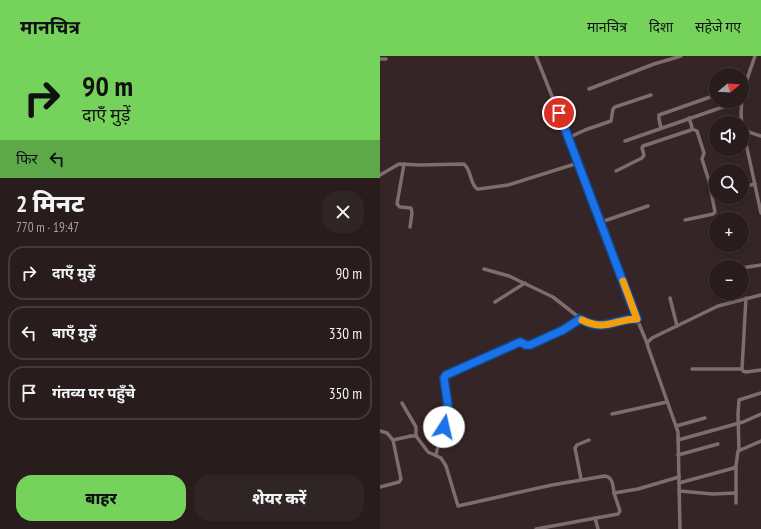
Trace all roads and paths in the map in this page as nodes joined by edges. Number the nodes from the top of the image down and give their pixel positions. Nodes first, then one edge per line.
1 (536, 56) edge
2 (681, 56) edge
3 (755, 56) edge
4 (380, 59) edge
5 (386, 59) dead end
6 (749, 77) edge
7 (589, 89) dead end
8 (651, 95) dead end
9 (709, 97) edge
10 (720, 108) edge
11 (688, 118) junction
12 (661, 128) junction
13 (692, 129) junction
14 (749, 132) edge
15 (761, 136) edge
16 (568, 138) junction
17 (625, 141) dead end
18 (748, 156) edge
19 (578, 163) junction
20 (404, 164) junction
21 (616, 171) dead end
22 (380, 175) edge
23 (754, 184) junction
24 (749, 186) edge
25 (648, 206) dead end
26 (761, 213) edge
27 (685, 220) dead end
28 (601, 222) junction
29 (410, 227) dead end
30 (761, 265) edge
31 (749, 267) edge
32 (484, 268) dead end
33 (526, 283) junction
34 (761, 295) edge
35 (749, 297) edge
36 (670, 298) dead end
37 (735, 300) edge
38 (746, 300) edge
39 (495, 302) dead end
40 (580, 319) junction
41 (637, 319) junction
42 (677, 326) junction
43 (647, 343) junction
44 (692, 369) dead end
45 (742, 369) junction
46 (761, 370) edge
47 (761, 393) edge
48 (667, 402) junction
49 (402, 403) dead end
50 (612, 414) dead end
51 (761, 414) edge
52 (705, 418) dead end
53 (738, 423) junction
54 (676, 426) junction
55 (380, 431) edge
56 (416, 436) junction
57 (393, 440) junction
58 (589, 440) dead end
59 (678, 440) junction
60 (761, 441) edge
61 (718, 444) dead end
62 (739, 451) junction
63 (435, 455) junction
64 (678, 455) junction
65 (736, 467) junction
66 (679, 477) junction
67 (581, 479) junction
68 (679, 483) junction
69 (380, 487) edge
70 (679, 491) junction
71 (614, 493) junction
72 (736, 493) junction
73 (736, 502) dead end
74 (595, 518) junction
75 (536, 529) edge
76 (598, 529) edge
77 (680, 529) edge

1 - 16 street
2 - 7 street
3 - 6 street
4 - 5 street
8 - 16 street
9 - 12 street
10 - 11 street
11 - 12 street
11 - 13 street
12 - 17 street
13 - 21 street
13 - 27 street
14 - 15 street
16 - 19 street
18 - 23 street
19 - 20 street
19 - 28 street
20 - 22 street
20 - 29 street
23 - 24 street
23 - 26 street
25 - 28 street
28 - 41 street
30 - 31 street
32 - 33 street
33 - 39 street
33 - 40 street
34 - 35 street
36 - 42 street
37 - 42 street
38 - 45 street
40 - 41 street
40 - 63 street
41 - 43 street
42 - 43 street
43 - 48 street
44 - 45 street
45 - 46 street
47 - 53 street
48 - 50 street
48 - 54 street
49 - 56 street
51 - 53 street
52 - 54 street
53 - 59 street
53 - 62 street
54 - 59 street
55 - 57 street
56 - 57 street
56 - 63 street
57 - 69 street
58 - 67 street
59 - 64 street
60 - 62 street
61 - 64 street
62 - 65 street
63 - 67 street
64 - 66 street
65 - 68 street
65 - 72 street
66 - 68 street
66 - 71 street
67 - 71 street
68 - 70 street
70 - 72 street
70 - 77 street
71 - 74 street
72 - 73 street
74 - 75 street
74 - 76 street

